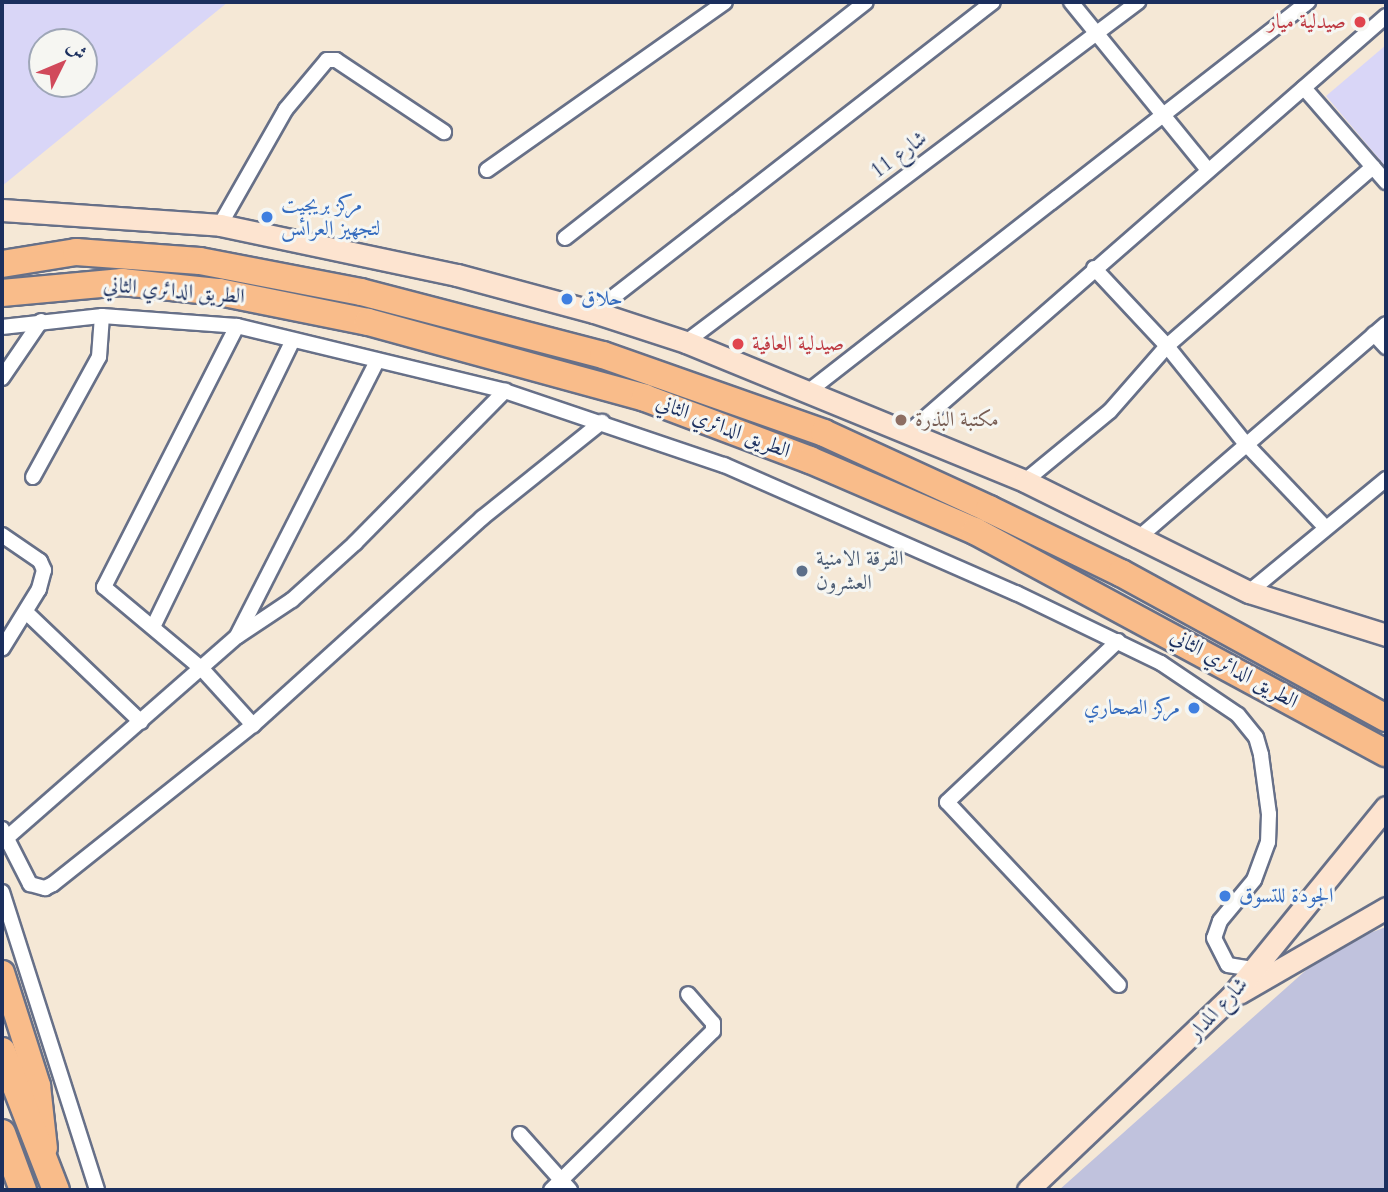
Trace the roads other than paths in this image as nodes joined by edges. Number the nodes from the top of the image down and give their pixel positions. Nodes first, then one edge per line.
1 (725, 2) edge
2 (866, 2) edge
3 (993, 2) edge
4 (1071, 2) edge
5 (1138, 2) edge
6 (1308, 2) edge
7 (1386, 16) edge
8 (1096, 34) junction
9 (1304, 88) junction
10 (1160, 113) junction
11 (444, 132) dead end
12 (1373, 167) junction
13 (487, 170) dead end
14 (1208, 170) junction
15 (1386, 182) edge
16 (2, 210) edge
17 (220, 225) junction
18 (565, 238) dead end
19 (2, 247) edge
20 (76, 252) junction
21 (2, 264) edge
22 (1094, 268) junction
23 (2, 293) edge
24 (594, 312) junction
25 (102, 316) junction
26 (41, 321) junction
27 (1386, 324) edge
28 (237, 326) junction
29 (2, 327) edge
30 (1374, 334) junction
31 (293, 340) junction
32 (686, 342) junction
33 (1167, 346) junction
34 (1386, 347) edge
35 (377, 361) junction
36 (2, 378) edge
37 (505, 391) junction
38 (809, 391) junction
39 (602, 422) junction
40 (909, 432) junction
41 (1245, 443) junction
42 (33, 477) dead end
43 (1386, 479) edge
44 (1025, 481) junction
45 (1326, 528) junction
46 (2, 535) edge
47 (1136, 540) junction
48 (1249, 592) junction
49 (26, 612) junction
50 (153, 627) junction
51 (1386, 635) edge
52 (237, 636) junction
53 (1118, 640) junction
54 (2, 649) edge
55 (202, 669) junction
56 (1386, 718) edge
57 (141, 722) junction
58 (253, 725) junction
59 (1386, 753) edge
60 (1386, 807) edge
61 (3, 837) edge
62 (2, 892) edge
63 (1386, 908) edge
64 (1254, 969) junction
65 (2, 972) edge
66 (1119, 985) dead end
67 (688, 994) dead end
68 (1231, 997) junction
69 (2, 1051) edge
70 (2, 1133) edge
71 (520, 1133) dead end
72 (2, 1161) edge
73 (46, 1162) junction
74 (21, 1186) edge
75 (560, 1187) edge
76 (56, 1190) edge
77 (97, 1190) edge
78 (1028, 1190) edge

1 - 13 street
2 - 18 street
3 - 24 street
4 - 8 street
5 - 8 street, شارع 11
6 - 10 street
7 - 9 street
8 - 10 street
8 - 32 street, شارع 11
9 - 12 street
9 - 14 street
10 - 14 street
10 - 38 street
11 - 17 street
12 - 15 street
12 - 33 street
14 - 22 street
16 - 17 street
17 - 24 street
19 - 20 highway
20 - 21 highway, الطريق الدائري الثاني
20 - 56 highway, الطريق الدائري الثاني
22 - 33 street
22 - 40 street
23 - 59 highway, الطريق الدائري الثاني
24 - 32 street
25 - 26 street
25 - 28 street
25 - 42 street
26 - 29 street
26 - 36 street
27 - 30 street
28 - 31 street
28 - 50 street
30 - 34 street
30 - 41 street
31 - 35 street
31 - 50 street
32 - 38 street
33 - 41 street
33 - 44 street
35 - 37 street
35 - 52 street
37 - 39 street
37 - 52 street
38 - 40 street
39 - 53 street
39 - 58 street
40 - 44 street
41 - 45 street
41 - 47 street
43 - 45 street
44 - 47 street
45 - 48 street
46 - 49 street
47 - 48 street
48 - 51 street
49 - 54 street
49 - 57 street
50 - 55 street
52 - 55 street
53 - 64 street
53 - 66 street
55 - 57 street
55 - 58 street
57 - 61 street
58 - 61 street
60 - 64 street, شارع المدار
62 - 77 street
63 - 68 street
64 - 68 street, شارع المدار
65 - 73 main road
67 - 75 street
68 - 78 street, شارع المدار
69 - 73 highway
70 - 74 highway
71 - 75 street
72 - 74 main road
73 - 76 highway

